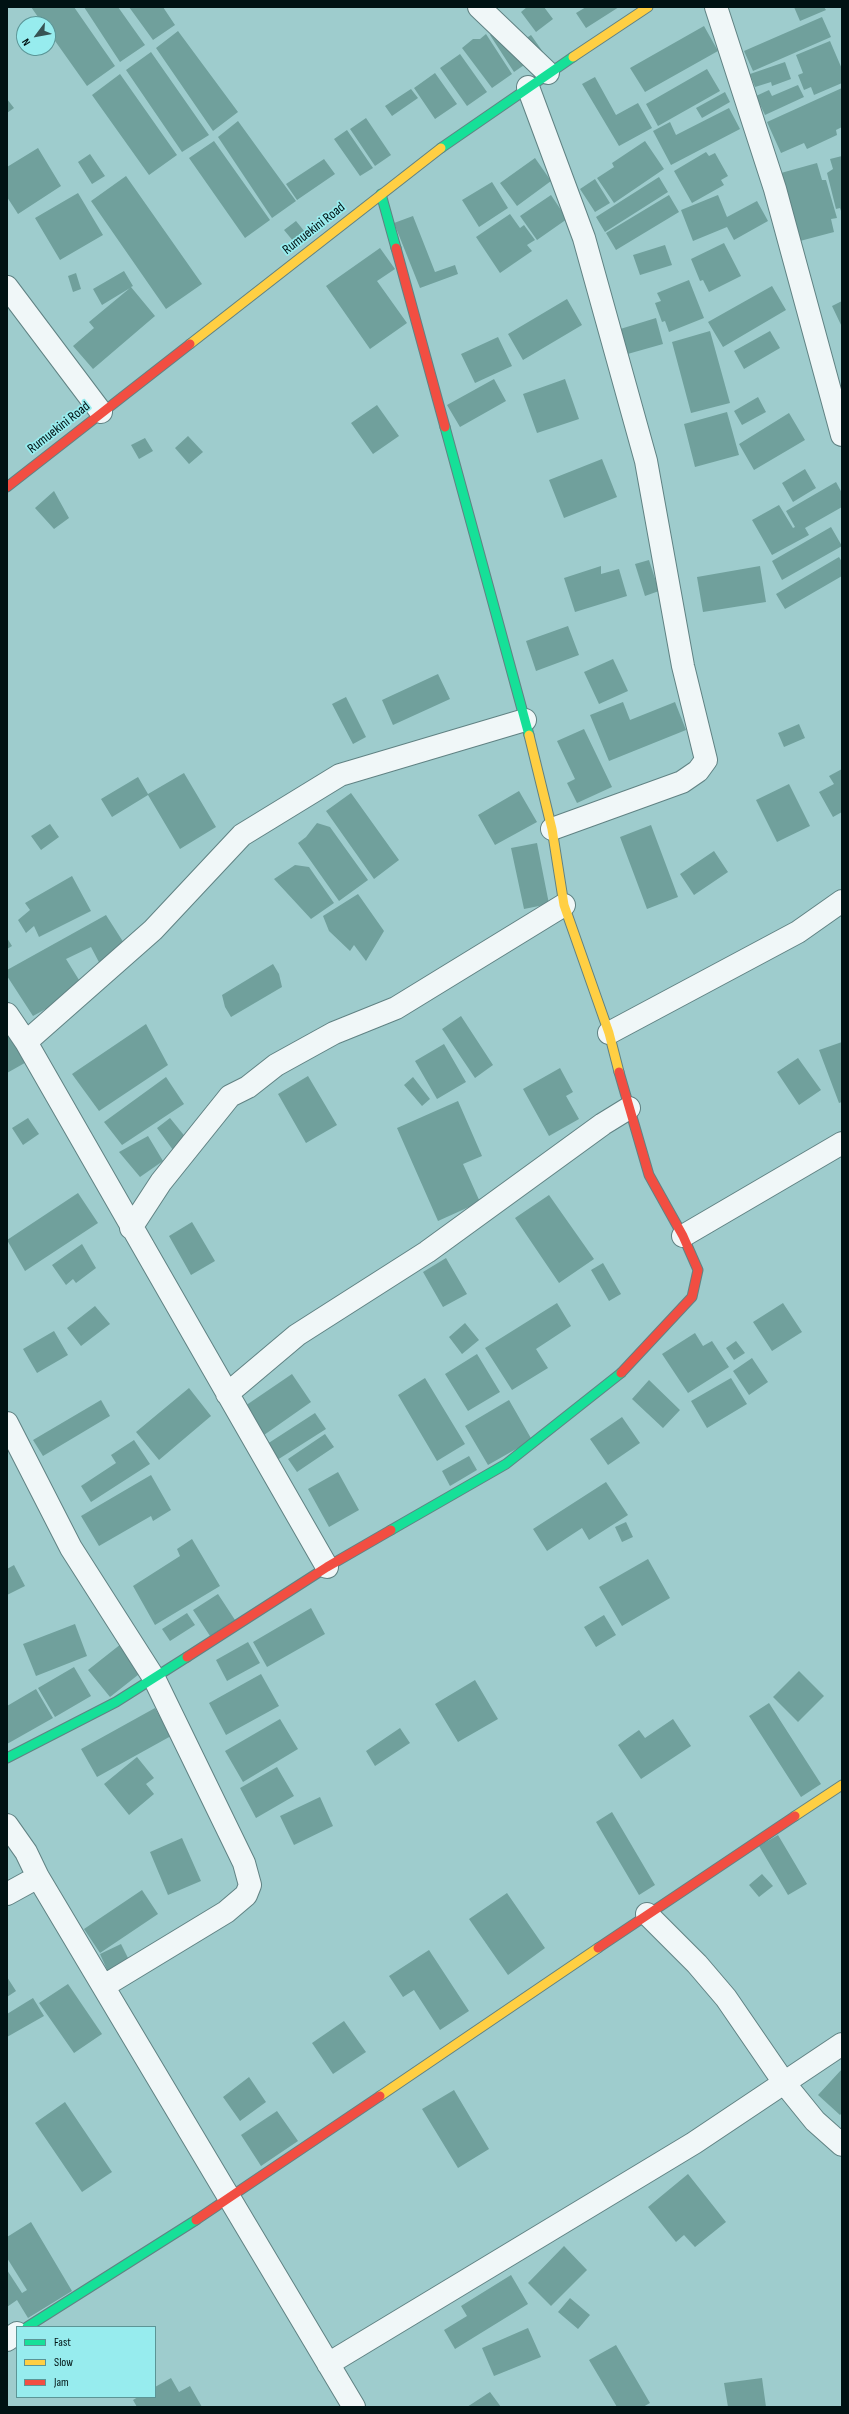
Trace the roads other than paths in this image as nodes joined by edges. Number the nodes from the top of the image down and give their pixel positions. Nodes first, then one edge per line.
1 (479, 7) edge
2 (648, 7) edge
3 (716, 7) edge
4 (548, 73) junction
5 (528, 86) junction
6 (381, 194) junction
7 (7, 287) edge
8 (102, 412) junction
9 (842, 435) edge
10 (7, 487) edge
11 (525, 720) junction
12 (552, 829) junction
13 (842, 901) edge
14 (564, 905) junction
15 (7, 1014) edge
16 (609, 1033) junction
17 (26, 1042) junction
18 (629, 1108) junction
19 (842, 1143) edge
20 (131, 1228) junction
21 (683, 1236) junction
22 (227, 1394) junction
23 (7, 1423) edge
24 (327, 1568) junction
25 (154, 1678) junction
26 (7, 1758) edge
27 (842, 1785) edge
28 (7, 1825) edge
29 (38, 1877) junction
30 (7, 1894) edge
31 (647, 1914) junction
32 (104, 1986) junction
33 (842, 2044) edge
34 (785, 2084) junction
35 (842, 2145) edge
36 (231, 2198) junction
37 (29, 2326) edge
38 (16, 2334) edge
39 (7, 2340) edge
40 (328, 2364) junction
41 (354, 2407) edge

1 - 4 street
2 - 4 street, Rumuekini Road
3 - 9 street
4 - 5 street, Rumuekini Road
5 - 6 street, Rumuekini Road
5 - 12 street
6 - 8 street, Rumuekini Road
6 - 11 street
7 - 8 street
8 - 10 street, Rumuekini Road
11 - 12 street
11 - 17 street
12 - 14 street
13 - 16 street
14 - 16 street
14 - 20 street
15 - 17 street
16 - 18 street
17 - 20 street
18 - 21 street
18 - 22 street
19 - 21 street
20 - 22 street
21 - 24 street
22 - 24 street
23 - 25 street
24 - 25 street
25 - 26 street
25 - 32 street
27 - 31 street
28 - 29 street
29 - 30 street
29 - 32 street
31 - 34 street
31 - 36 street
32 - 36 street
33 - 34 street
34 - 35 street
34 - 40 street
36 - 37 street
36 - 40 street
38 - 39 street
40 - 41 street

